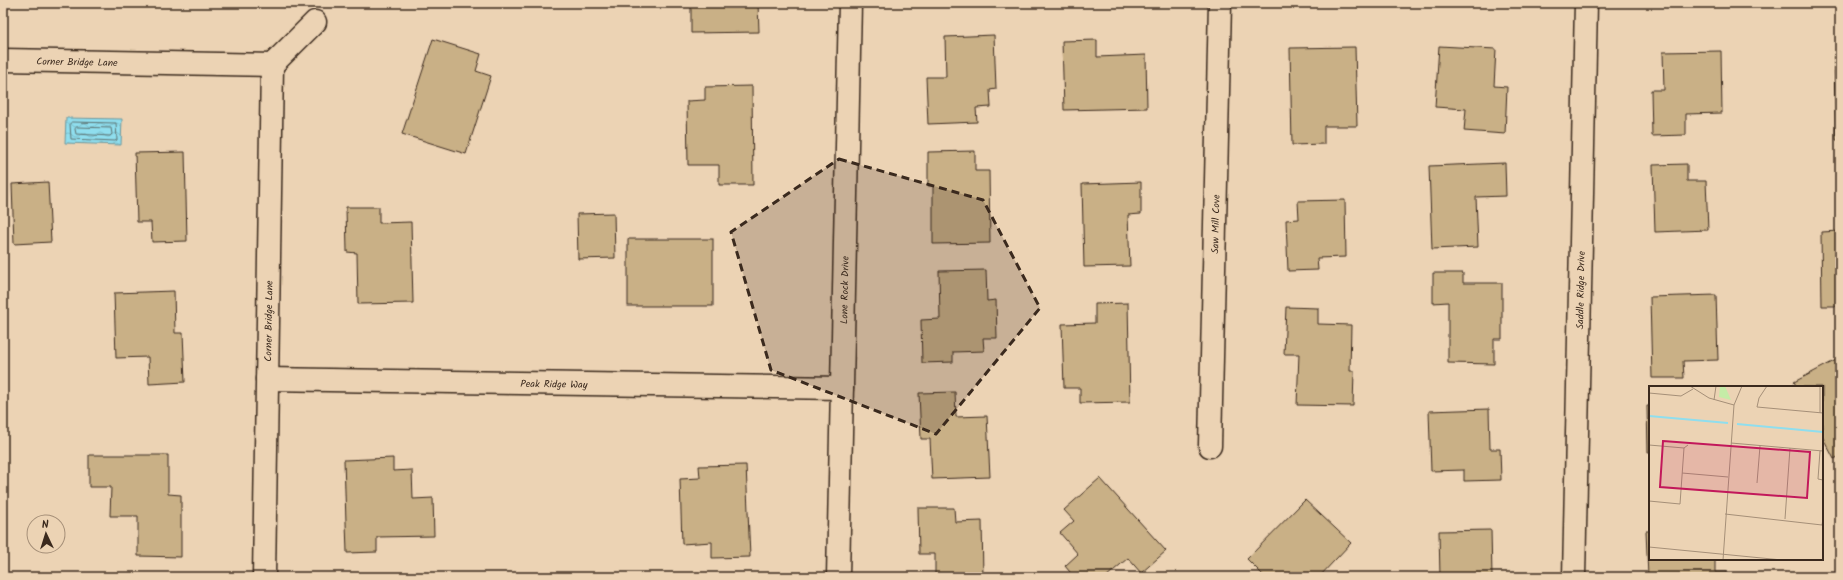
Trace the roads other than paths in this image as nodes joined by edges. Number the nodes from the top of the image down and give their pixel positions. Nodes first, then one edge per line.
1 (850, 3) edge
2 (1220, 3) edge
3 (1586, 3) edge
4 (315, 22) dead end
5 (3, 60) edge
6 (272, 65) junction
7 (267, 379) junction
8 (842, 388) junction
9 (1210, 446) dead end
10 (264, 577) edge
11 (838, 577) edge
12 (1574, 577) edge

1 - 8 street, Lone Rock Drive
2 - 9 street, Saw Mill Cove
3 - 12 street, Saddle Ridge Drive
4 - 6 street
5 - 6 street, Corner Bridge Lane
6 - 7 street, Corner Bridge Lane
7 - 8 street, Peak Ridge Way
7 - 10 street, Corner Bridge Lane
8 - 11 street, Lone Rock Drive

